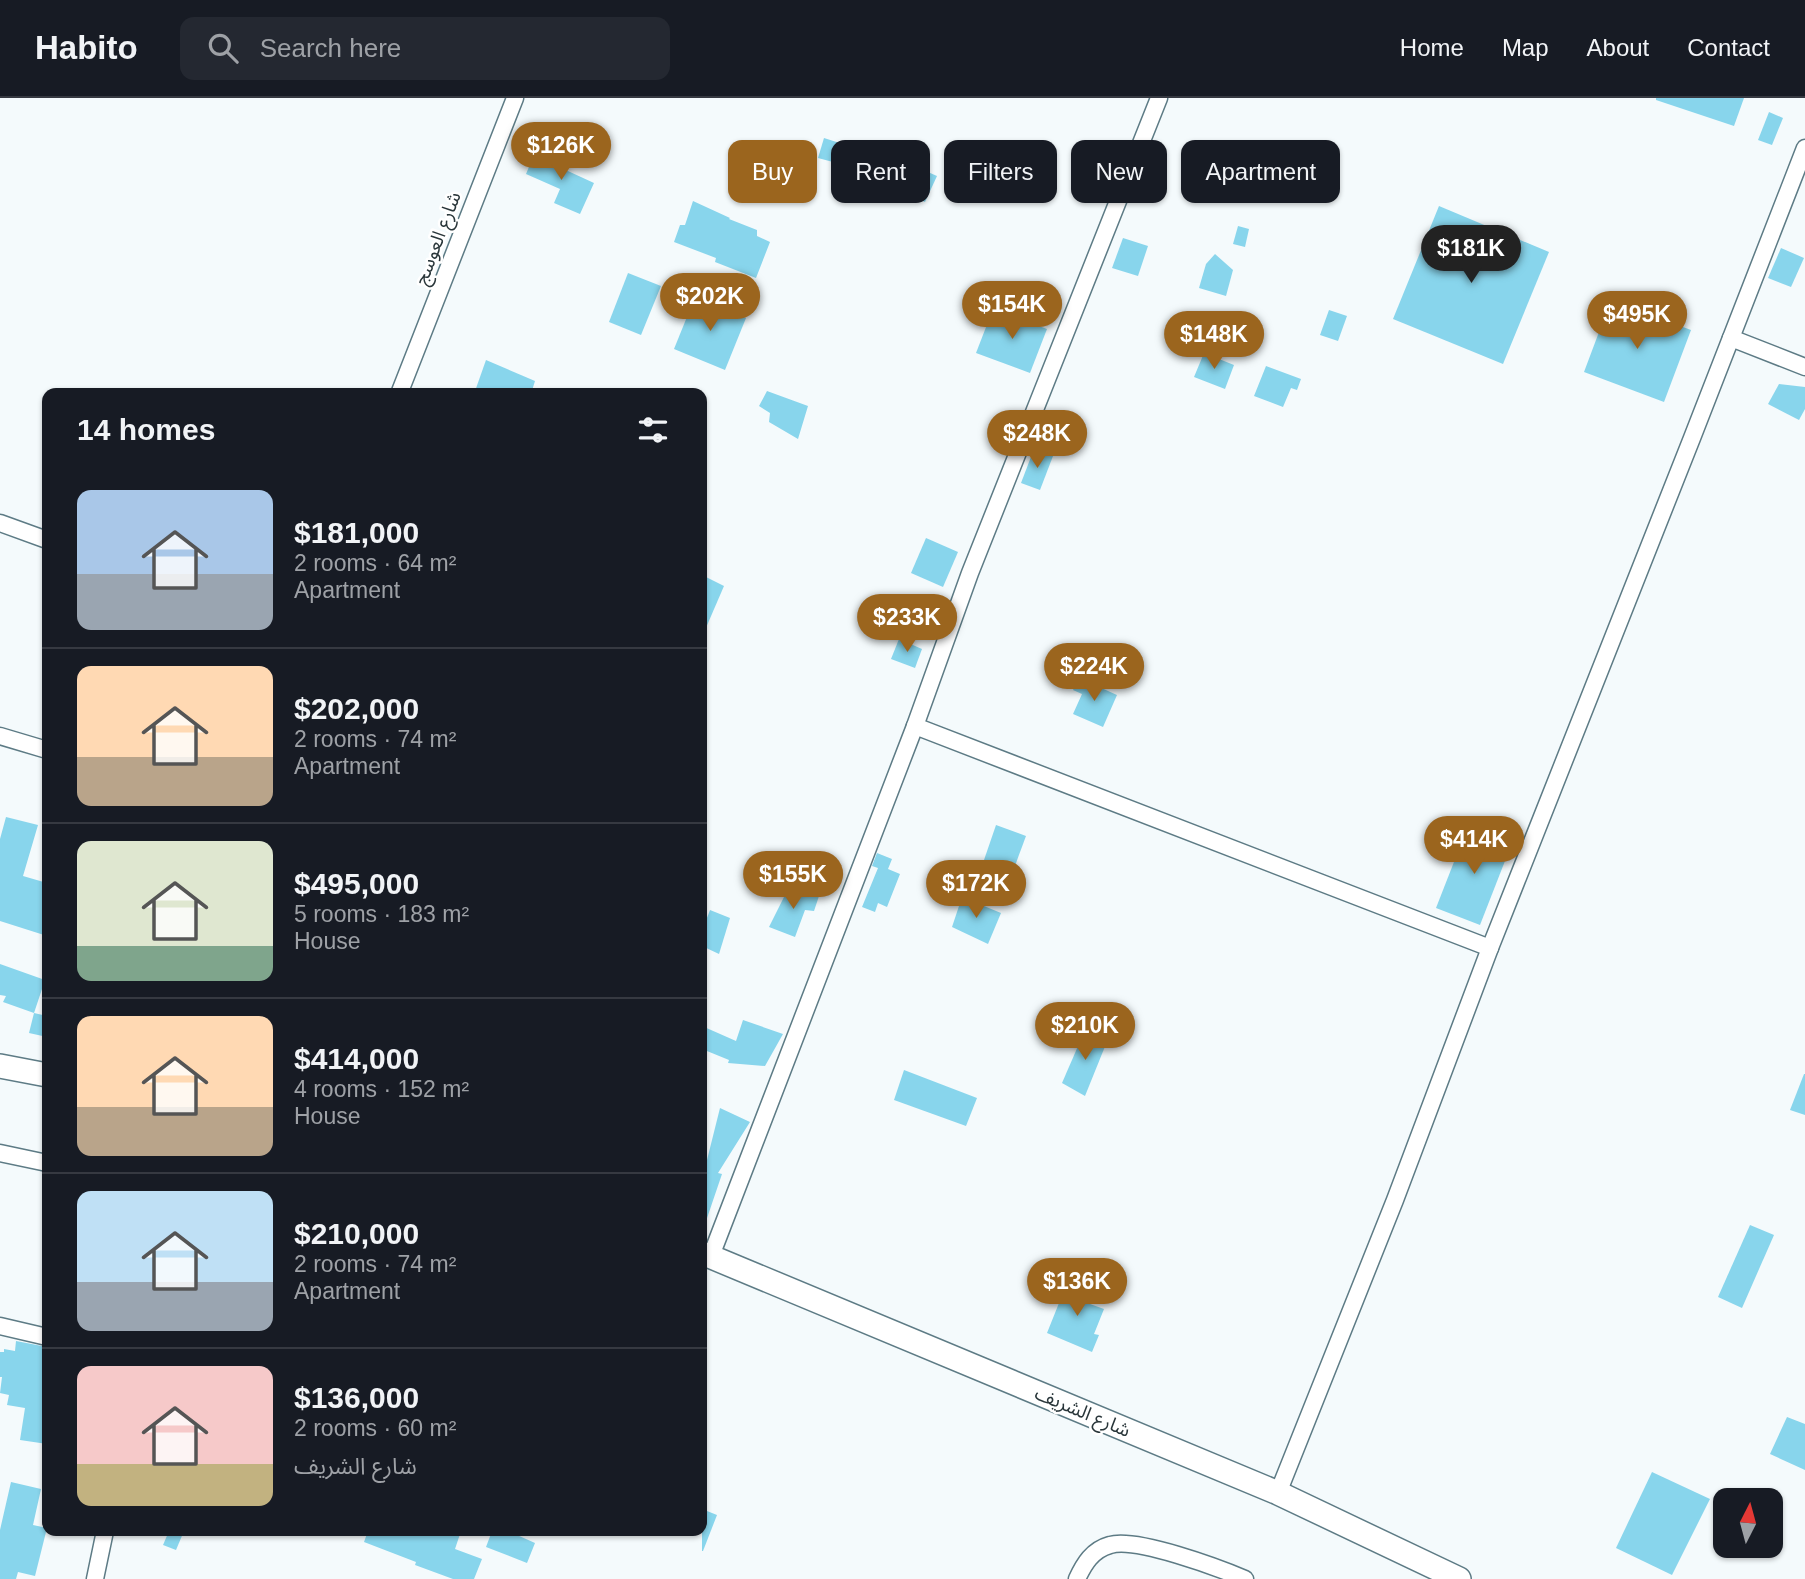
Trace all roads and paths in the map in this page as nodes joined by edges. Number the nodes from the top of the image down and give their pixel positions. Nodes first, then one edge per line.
1 (515, 98) edge
2 (1159, 98) edge
3 (1805, 148) edge
4 (1731, 338) junction
5 (1805, 367) edge
6 (401, 388) edge
7 (0, 523) edge
8 (42, 538) edge
9 (915, 726) junction
10 (0, 736) edge
11 (42, 749) edge
12 (1490, 948) junction
13 (0, 1066) edge
14 (42, 1074) edge
15 (0, 1153) edge
16 (42, 1162) edge
17 (707, 1251) edge
18 (707, 1254) edge
19 (0, 1326) edge
20 (42, 1336) edge
21 (1278, 1493) junction
22 (104, 1536) edge
23 (95, 1579) edge
24 (1077, 1579) edge
25 (1245, 1579) edge
26 (1459, 1579) edge

1 - 6 street, شارع العوسج
2 - 9 street
3 - 4 street
4 - 5 street
4 - 12 street
7 - 8 street
9 - 12 street
9 - 17 street
10 - 11 street
12 - 21 street
13 - 14 main road
15 - 16 street
18 - 21 main road, شارع الشريف
19 - 20 street
21 - 26 main road, شارع الشريف
22 - 23 street
24 - 25 street

